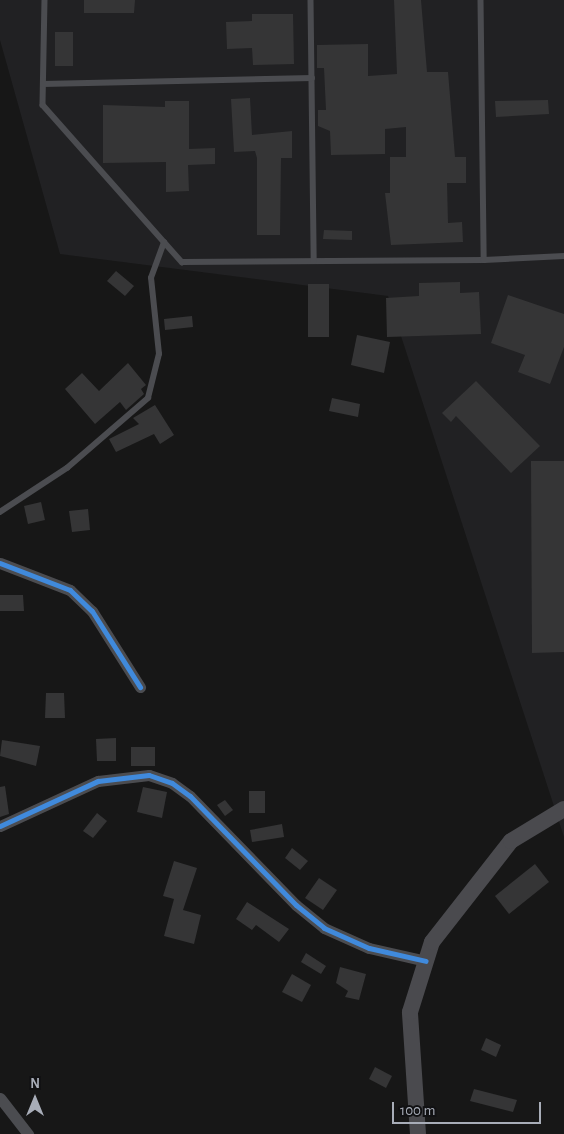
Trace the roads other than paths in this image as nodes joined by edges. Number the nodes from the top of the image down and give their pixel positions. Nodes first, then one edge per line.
1 (45, 0) edge
2 (311, 0) edge
3 (481, 0) edge
4 (312, 78) junction
5 (43, 84) junction
6 (164, 242) junction
7 (564, 256) edge
8 (484, 260) junction
9 (314, 261) junction
10 (0, 512) edge
11 (0, 563) edge
12 (140, 687) dead end
13 (564, 809) edge
14 (0, 826) edge
15 (426, 961) junction
16 (0, 1098) edge
17 (28, 1134) edge
18 (418, 1134) edge

1 - 5 lane
2 - 4 lane
3 - 8 lane
4 - 5 lane
4 - 9 lane
5 - 6 lane
6 - 9 lane
6 - 10 lane
7 - 8 lane
8 - 9 lane
11 - 12 street
13 - 15 street
14 - 15 street
15 - 18 street
16 - 17 street

